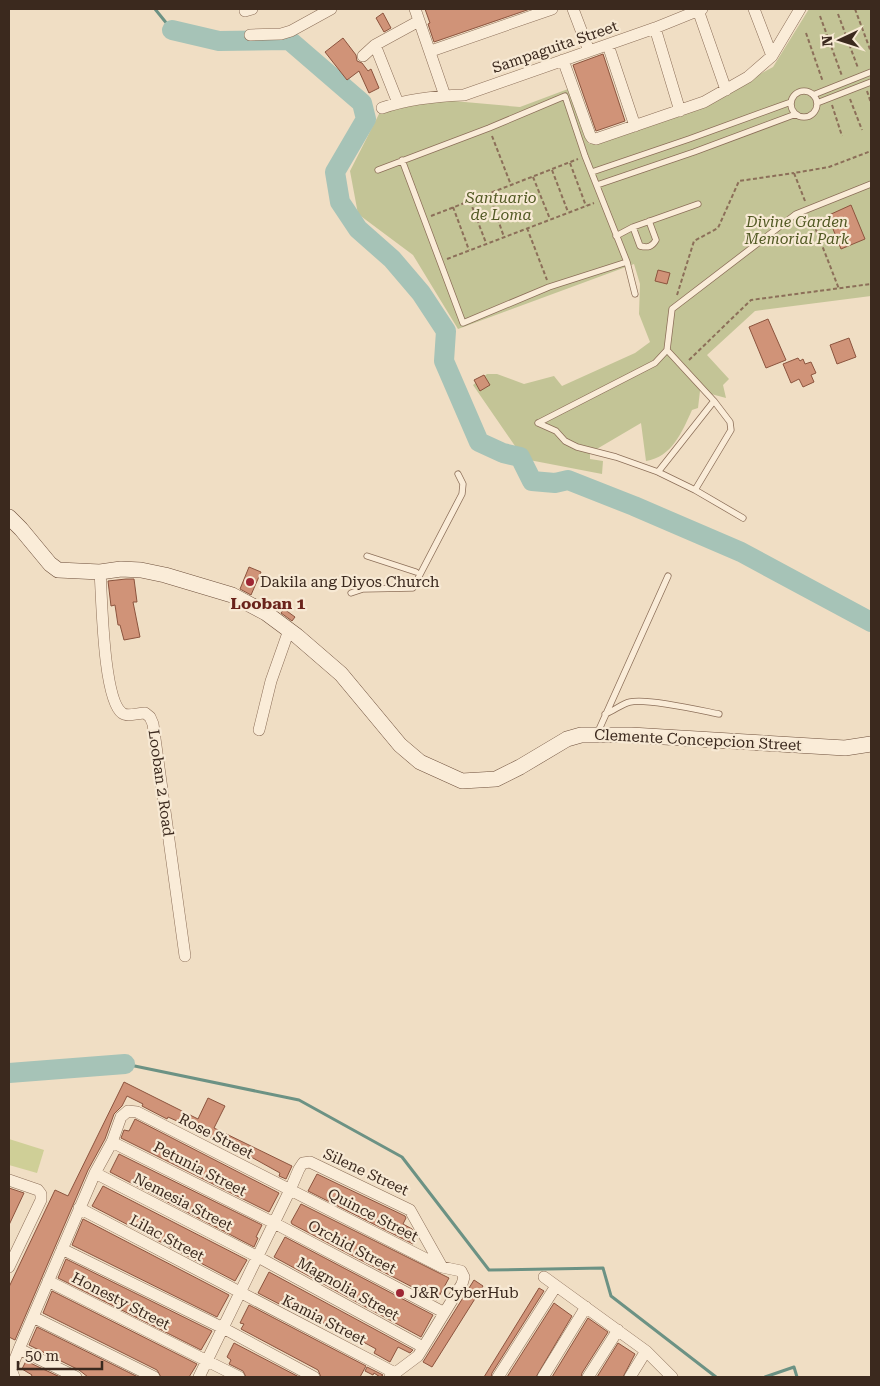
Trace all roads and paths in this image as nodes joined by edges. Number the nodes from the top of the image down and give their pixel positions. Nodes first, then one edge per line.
1 (331, 9) edge
2 (415, 9) edge
3 (552, 9) edge
4 (573, 9) edge
5 (754, 9) edge
6 (800, 9) edge
7 (855, 9) edge
8 (700, 10) edge
9 (314, 13) edge
10 (838, 14) dead end
11 (820, 16) dead end
12 (420, 21) junction
13 (655, 28) junction
14 (250, 35) dead end
15 (375, 44) junction
16 (608, 45) junction
17 (431, 51) junction
18 (589, 52) junction
19 (871, 52) edge
20 (363, 56) dead end
21 (772, 56) junction
22 (564, 60) junction
23 (871, 72) edge
24 (861, 76) junction
25 (844, 82) junction
26 (871, 82) edge
27 (864, 84) junction
28 (726, 90) junction
29 (847, 90) junction
30 (813, 95) junction
31 (445, 96) junction
32 (791, 102) junction
33 (398, 103) junction
34 (817, 103) junction
35 (871, 103) edge
36 (382, 108) dead end
37 (680, 111) junction
38 (796, 114) junction
39 (635, 126) junction
40 (489, 128) junction
41 (862, 130) dead end
42 (689, 139) junction
43 (694, 152) junction
44 (585, 156) junction
45 (402, 160) junction
46 (569, 162) junction
47 (551, 169) junction
48 (378, 170) dead end
49 (592, 172) junction
50 (794, 173) dead end
51 (533, 176) junction
52 (871, 184) edge
53 (511, 185) junction
54 (597, 185) junction
55 (488, 194) junction
56 (603, 200) junction
57 (470, 201) junction
58 (698, 204) dead end
59 (586, 206) junction
60 (453, 207) junction
61 (568, 212) junction
62 (424, 219) junction
63 (550, 219) junction
64 (649, 221) junction
65 (634, 227) junction
66 (527, 228) junction
67 (504, 236) junction
68 (616, 236) junction
69 (486, 243) junction
70 (469, 250) junction
71 (440, 262) junction
72 (627, 262) junction
73 (871, 284) edge
74 (549, 287) junction
75 (635, 294) dead end
76 (672, 309) junction
77 (667, 350) junction
78 (682, 366) junction
79 (714, 401) junction
80 (658, 472) junction
81 (458, 474) dead end
82 (695, 490) junction
83 (9, 517) edge
84 (743, 518) dead end
85 (367, 556) dead end
86 (100, 572) junction
87 (416, 572) dead end
88 (668, 576) dead end
89 (351, 593) dead end
90 (289, 630) junction
91 (606, 714) junction
92 (719, 714) dead end
93 (259, 730) dead end
94 (597, 734) junction
95 (871, 744) edge
96 (185, 956) dead end
97 (112, 1142) junction
98 (95, 1173) junction
99 (9, 1180) edge
100 (290, 1190) junction
101 (79, 1208) junction
102 (274, 1223) junction
103 (62, 1249) junction
104 (258, 1257) junction
105 (9, 1267) edge
106 (442, 1267) junction
107 (544, 1277) dead end
108 (48, 1281) junction
109 (556, 1286) junction
110 (240, 1293) junction
111 (586, 1307) junction
112 (444, 1312) junction
113 (33, 1317) junction
114 (223, 1328) junction
115 (618, 1330) junction
116 (423, 1347) junction
117 (19, 1349) junction
118 (646, 1351) junction
119 (207, 1361) junction
120 (393, 1375) edge
121 (14, 1377) edge
122 (76, 1377) edge
123 (154, 1377) edge
124 (199, 1377) edge
125 (239, 1377) edge
126 (314, 1377) edge
127 (498, 1377) edge
128 (543, 1377) edge
129 (588, 1377) edge
130 (630, 1377) edge
131 (672, 1377) edge

1 - 9 street
2 - 12 street
3 - 17 street
4 - 18 street
5 - 21 street
6 - 21 street
7 - 19 path
8 - 13 street, Sampaguita Street
8 - 28 street
9 - 14 street
10 - 24 path
11 - 25 path
12 - 15 street
12 - 17 street
13 - 16 street, Sampaguita Street
13 - 37 street
15 - 20 street
15 - 33 street
16 - 18 street, Sampaguita Street
16 - 39 street
17 - 31 street
18 - 22 street, Sampaguita Street
21 - 28 street
22 - 31 street, Sampaguita Street
22 - 39 street
23 - 24 lane
24 - 25 lane
25 - 30 lane
26 - 27 lane
27 - 29 lane
27 - 35 path
28 - 37 street
29 - 34 lane
29 - 41 path
30 - 32 lane
30 - 34 lane
31 - 33 street, Sampaguita Street
32 - 38 lane
32 - 42 lane
33 - 36 street, Sampaguita Street
34 - 38 lane
37 - 39 street
38 - 43 lane
40 - 44 lane
40 - 45 lane
40 - 53 path
42 - 43 lane
42 - 49 lane
43 - 54 lane
44 - 46 path
44 - 49 lane
45 - 48 lane
45 - 62 lane
46 - 47 path
46 - 59 path
47 - 51 path
47 - 61 path
49 - 54 lane
50 - 76 path
51 - 53 path
51 - 63 path
52 - 76 lane
53 - 55 path
54 - 56 lane
55 - 57 path
55 - 67 path
56 - 59 path
56 - 68 lane
57 - 60 path
57 - 69 path
58 - 64 lane
59 - 61 path
60 - 62 path
60 - 70 path
61 - 63 path
62 - 71 lane
63 - 66 path
64 - 65 lane
64 - 65 lane
65 - 68 lane
66 - 67 path
66 - 74 path
67 - 69 path
68 - 72 lane
69 - 70 path
70 - 71 path
71 - 74 lane
72 - 74 lane
72 - 75 lane
73 - 78 path
76 - 77 lane
77 - 78 lane
77 - 80 lane
78 - 79 lane
79 - 80 lane
79 - 82 lane
80 - 82 lane
81 - 89 lane
82 - 84 lane
83 - 86 street
85 - 87 lane
86 - 90 street, Clemente Concepcion Street
86 - 96 street, Looban 2 Road
88 - 91 lane
90 - 93 street
90 - 94 street, Clemente Concepcion Street
91 - 92 lane
91 - 94 lane
94 - 95 street, Clemente Concepcion Street
97 - 98 street
97 - 100 street, Rose Street
97 - 102 street, Petunia Street
98 - 101 street
98 - 104 street, Nemesia Street
99 - 105 street
100 - 102 street
100 - 106 street, Quince Street
100 - 106 street, Silene Street
101 - 103 street
101 - 110 street, Lilac Street
102 - 104 street
102 - 112 street, Orchid Street
103 - 108 street
103 - 114 street
104 - 110 street
104 - 116 street, Magnolia Street
106 - 112 street, Quince Street
107 - 109 street
108 - 113 street
108 - 119 street, Honesty Street
109 - 111 street
109 - 127 street
110 - 114 street
110 - 120 street, Kamia Street
111 - 115 street
111 - 128 street
112 - 116 street
113 - 117 street
113 - 123 street
114 - 119 street
114 - 126 street
115 - 118 street
115 - 129 street
116 - 120 street
117 - 121 street
117 - 122 street
118 - 130 street
118 - 131 street
119 - 124 street
119 - 125 street, Honesty Street

